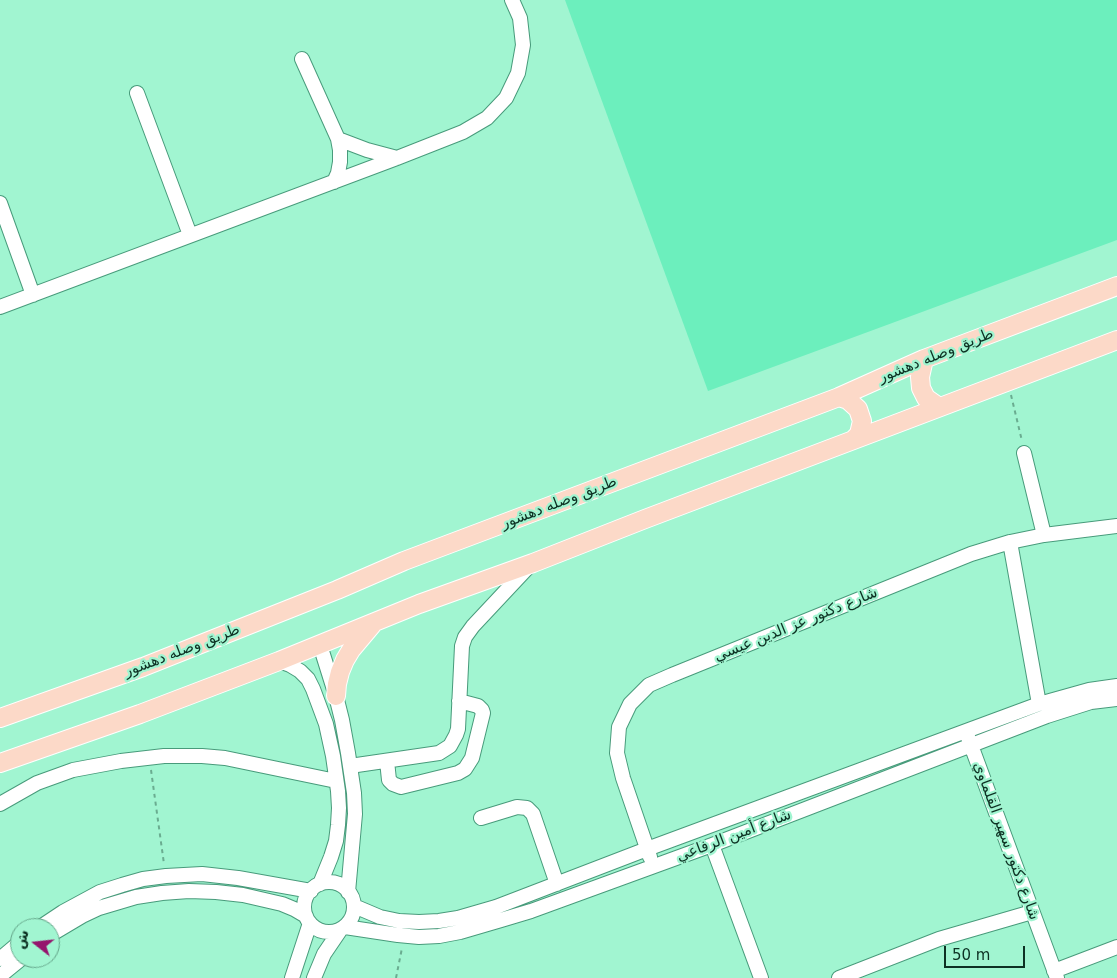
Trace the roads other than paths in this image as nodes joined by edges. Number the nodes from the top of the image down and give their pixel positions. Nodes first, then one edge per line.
1 (512, 0) edge
2 (302, 59) dead end
3 (137, 93) dead end
4 (338, 139) junction
5 (397, 158) junction
6 (334, 182) junction
7 (0, 203) edge
8 (190, 235) junction
9 (1117, 286) edge
10 (33, 295) junction
11 (0, 307) edge
12 (1117, 340) edge
13 (924, 360) junction
14 (839, 397) junction
15 (939, 407) junction
16 (853, 440) junction
17 (1024, 453) road end
18 (1117, 526) edge
19 (1044, 535) junction
20 (1010, 542) junction
21 (533, 563) junction
22 (374, 622) junction
23 (320, 645) junction
24 (279, 661) junction
25 (1117, 686) edge
26 (336, 696) junction
27 (1090, 696) junction
28 (1117, 699) edge
29 (459, 701) junction
30 (1039, 704) junction
31 (0, 718) edge
32 (342, 720) junction
33 (326, 724) junction
34 (966, 732) junction
35 (971, 745) junction
36 (386, 761) junction
37 (0, 763) edge
38 (350, 766) junction
39 (336, 781) junction
40 (0, 804) edge
41 (481, 818) dead end
42 (712, 845) junction
43 (647, 849) junction
44 (332, 858) junction
45 (352, 861) junction
46 (652, 866) junction
47 (557, 884) junction
48 (315, 887) junction
49 (348, 892) junction
50 (354, 906) junction
51 (1032, 912) junction
52 (53, 918) edge
53 (308, 920) junction
54 (343, 928) junction
55 (60, 929) edge
56 (1117, 947) edge
57 (302, 949) junction
58 (10, 950) edge
59 (324, 954) junction
60 (0, 959) edge
61 (10, 968) edge
62 (1055, 974) edge
63 (0, 976) edge
64 (292, 978) edge
65 (314, 978) edge
66 (761, 978) edge
67 (839, 978) edge

1 - 5 street
2 - 4 street
3 - 8 street
4 - 5 street
4 - 6 street
5 - 6 street
6 - 8 street
7 - 10 street
8 - 10 street
9 - 13 main road, طريق وصله دهشور
10 - 11 street
12 - 15 main road
13 - 14 main road, طريق وصله دهشور
13 - 15 main road
14 - 16 main road
14 - 31 main road, طريق وصله دهشور
15 - 16 main road
16 - 21 main road
17 - 19 street
18 - 19 street, شارع دكتور عز الدين عيسي
19 - 20 street, شارع دكتور عز الدين عيسي
20 - 30 street
20 - 43 street, شارع دكتور عز الدين عيسي
21 - 22 main road
21 - 29 street
22 - 23 main road
22 - 26 main road
23 - 24 main road
23 - 26 street
24 - 33 street
24 - 37 main road
25 - 27 street, شارع أمين الرفاعي
26 - 32 street
27 - 28 street, شارع أمين الرفاعي
27 - 30 street, شارع أمين الرفاعي
27 - 35 street, شارع أمين الرفاعي
29 - 36 street
29 - 36 street
30 - 34 street, شارع أمين الرفاعي
32 - 33 street
32 - 38 street
33 - 39 street
34 - 35 street, شارع دكتور سهير القلماوي
34 - 43 street, شارع أمين الرفاعي
35 - 42 street, شارع أمين الرفاعي
35 - 51 street, شارع دكتور سهير القلماوي
36 - 38 street
38 - 45 street
39 - 40 street
39 - 44 street
41 - 47 street
42 - 46 street, شارع أمين الرفاعي
42 - 66 street
43 - 46 street, شارع دكتور عز الدين عيسي
43 - 47 street, شارع أمين الرفاعي
44 - 45 street
44 - 48 street
45 - 49 street
46 - 54 street, شارع أمين الرفاعي
47 - 50 street, شارع أمين الرفاعي
48 - 49 street
48 - 52 street
48 - 53 street
49 - 50 street
50 - 54 street
51 - 62 street, شارع دكتور سهير القلماوي
51 - 67 street
53 - 54 street
53 - 55 street
53 - 57 street
54 - 59 street
56 - 62 street
57 - 59 street
57 - 64 street
58 - 60 street
59 - 65 street
61 - 63 street

